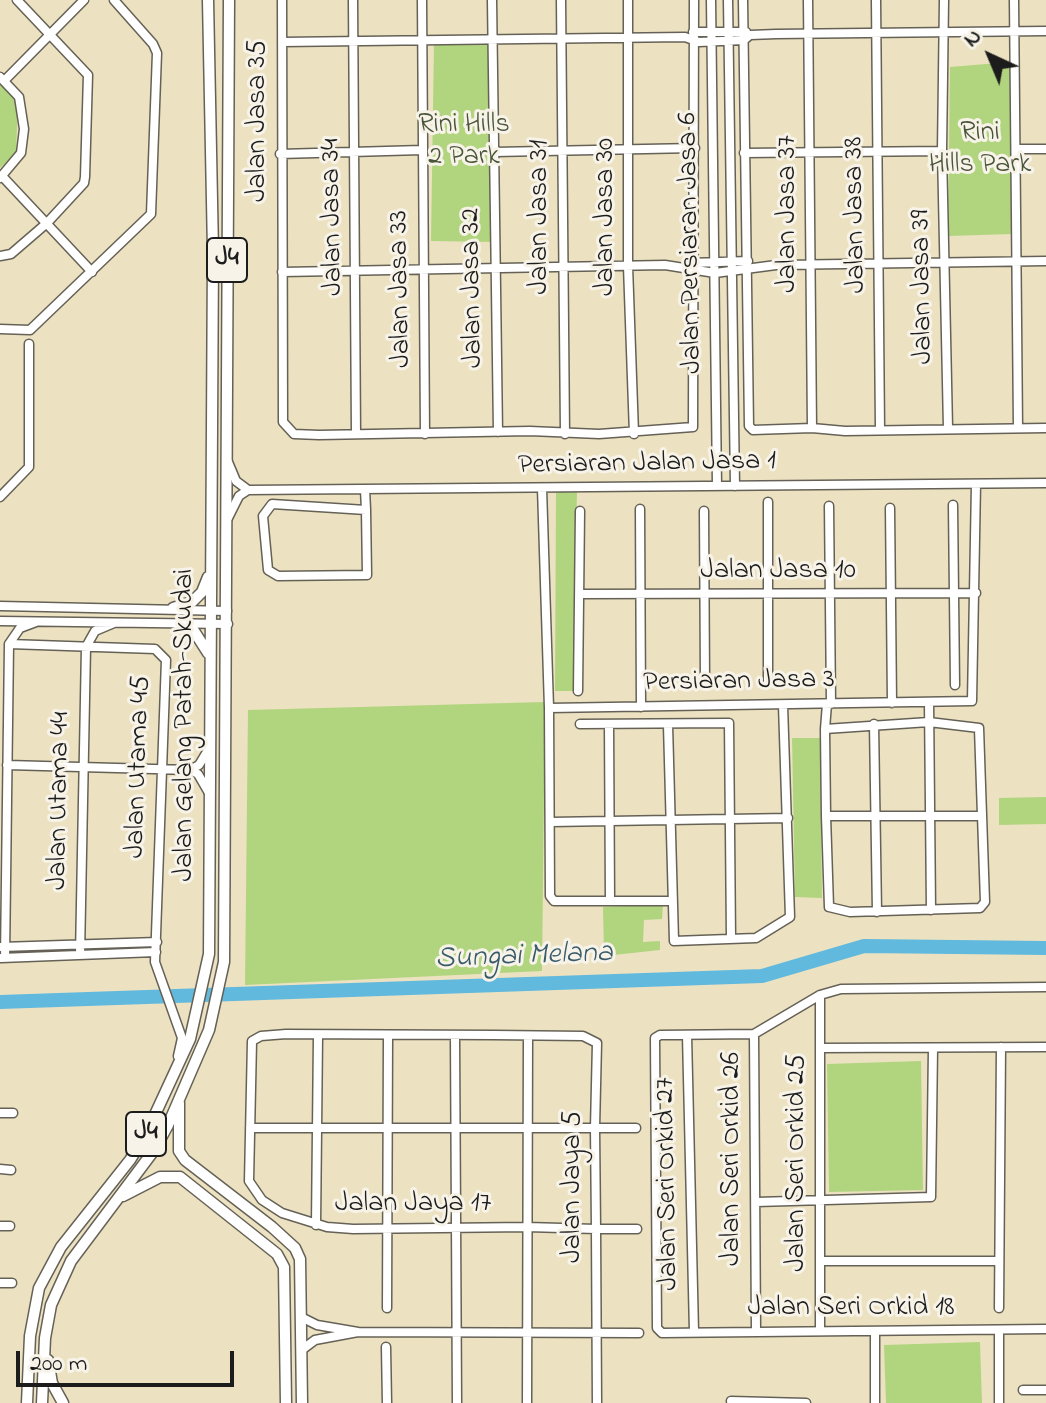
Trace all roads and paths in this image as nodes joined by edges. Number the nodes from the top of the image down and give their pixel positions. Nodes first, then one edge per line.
1 (17, 0) edge
2 (84, 0) edge
3 (114, 0) edge
4 (208, 0) edge
5 (219, 0) edge
6 (229, 0) edge
7 (282, 0) edge
8 (353, 0) edge
9 (422, 0) edge
10 (492, 0) edge
11 (561, 0) edge
12 (628, 0) edge
13 (694, 0) edge
14 (711, 0) edge
15 (728, 0) edge
16 (743, 0) edge
17 (808, 0) edge
18 (876, 0) edge
19 (944, 0) edge
20 (1014, 0) edge
21 (694, 31) junction
22 (1046, 31) edge
23 (944, 32) junction
24 (1016, 32) junction
25 (51, 33) junction
26 (876, 34) junction
27 (746, 35) junction
28 (808, 35) junction
29 (712, 36) junction
30 (729, 36) junction
31 (228, 37) junction
32 (629, 37) junction
33 (561, 38) junction
34 (208, 39) junction
35 (493, 39) junction
36 (689, 39) junction
37 (422, 40) junction
38 (354, 41) junction
39 (282, 42) junction
40 (2, 79) edge
41 (695, 148) junction
42 (1017, 149) junction
43 (1046, 149) edge
44 (422, 150) junction
45 (628, 150) junction
46 (878, 151) junction
47 (942, 151) junction
48 (494, 152) junction
49 (563, 152) junction
50 (810, 152) junction
51 (356, 153) junction
52 (744, 153) junction
53 (280, 154) junction
54 (1, 177) edge
55 (47, 223) junction
56 (0, 256) edge
57 (714, 260) junction
58 (730, 260) junction
59 (746, 260) junction
60 (1017, 261) junction
61 (1046, 261) edge
62 (879, 263) junction
63 (946, 263) junction
64 (811, 264) junction
65 (628, 266) junction
66 (692, 266) junction
67 (562, 267) junction
68 (425, 268) junction
69 (496, 268) junction
70 (357, 269) junction
71 (750, 269) junction
72 (92, 272) junction
73 (282, 272) junction
74 (715, 273) junction
75 (731, 273) junction
76 (0, 329) edge
77 (29, 344) dead end
78 (812, 428) junction
79 (948, 428) junction
80 (1018, 428) junction
81 (1046, 428) edge
82 (880, 429) junction
83 (498, 432) junction
84 (356, 434) junction
85 (425, 434) junction
86 (565, 434) junction
87 (634, 434) junction
88 (227, 457) junction
89 (1046, 483) edge
90 (976, 484) junction
91 (717, 486) junction
92 (735, 486) junction
93 (542, 488) junction
94 (365, 489) junction
95 (248, 490) junction
96 (0, 497) edge
97 (768, 502) dead end
98 (953, 505) dead end
99 (829, 506) dead end
100 (890, 508) dead end
101 (640, 509) dead end
102 (366, 510) junction
103 (580, 511) dead end
104 (704, 511) dead end
105 (226, 521) junction
106 (211, 568) junction
107 (891, 593) junction
108 (954, 593) junction
109 (976, 593) junction
110 (580, 594) junction
111 (768, 594) junction
112 (830, 594) junction
113 (641, 595) junction
114 (705, 595) junction
115 (0, 606) edge
116 (173, 608) junction
117 (211, 610) junction
118 (227, 611) junction
119 (0, 621) edge
120 (36, 622) junction
121 (114, 623) junction
122 (179, 623) junction
123 (210, 624) junction
124 (228, 624) junction
125 (9, 644) junction
126 (86, 647) junction
127 (210, 659) junction
128 (768, 682) dead end
129 (705, 683) dead end
130 (955, 685) dead end
131 (578, 691) dead end
132 (929, 702) junction
133 (892, 703) junction
134 (829, 704) junction
135 (783, 705) junction
136 (641, 707) junction
137 (549, 708) junction
138 (929, 722) junction
139 (580, 724) dead end
140 (874, 724) junction
141 (609, 725) junction
142 (668, 725) junction
143 (825, 729) junction
144 (210, 744) junction
145 (7, 765) junction
146 (84, 767) junction
147 (161, 769) junction
148 (190, 770) junction
149 (210, 795) junction
150 (826, 816) junction
151 (930, 816) junction
152 (980, 816) junction
153 (876, 817) junction
154 (788, 818) junction
155 (730, 819) junction
156 (671, 820) junction
157 (611, 821) junction
158 (551, 822) junction
159 (610, 901) junction
160 (671, 901) junction
161 (931, 910) junction
162 (877, 912) junction
163 (731, 939) junction
164 (157, 942) junction
165 (80, 944) junction
166 (3, 947) edge
167 (156, 952) junction
168 (80, 955) junction
169 (3, 958) edge
170 (1046, 987) edge
171 (820, 995) junction
172 (754, 1034) junction
173 (687, 1035) junction
174 (318, 1036) junction
175 (388, 1036) junction
176 (528, 1036) junction
177 (455, 1037) junction
178 (1001, 1047) junction
179 (1046, 1047) edge
180 (820, 1048) junction
181 (933, 1048) junction
182 (174, 1075) junction
183 (179, 1097) junction
184 (0, 1113) edge
185 (13, 1113) dead end
186 (316, 1127) junction
187 (385, 1127) junction
188 (458, 1127) junction
189 (528, 1127) junction
190 (250, 1128) junction
191 (595, 1128) junction
192 (636, 1128) dead end
193 (0, 1169) edge
194 (11, 1170) dead end
195 (118, 1199) junction
196 (820, 1200) junction
197 (756, 1202) junction
198 (257, 1215) junction
199 (316, 1225) junction
200 (246, 1226) junction
201 (527, 1227) junction
202 (387, 1228) junction
203 (456, 1229) junction
204 (596, 1229) junction
205 (637, 1229) dead end
206 (820, 1261) junction
207 (999, 1261) junction
208 (0, 1283) edge
209 (12, 1283) dead end
210 (387, 1308) dead end
211 (999, 1308) dead end
212 (303, 1318) junction
213 (1046, 1329) edge
214 (999, 1330) junction
215 (756, 1331) junction
216 (820, 1331) junction
217 (358, 1332) junction
218 (527, 1332) junction
219 (597, 1332) junction
220 (694, 1332) junction
221 (875, 1332) junction
222 (457, 1333) junction
223 (639, 1333) dead end
224 (45, 1338) junction
225 (386, 1347) dead end
226 (303, 1349) junction
227 (1023, 1390) dead end
228 (1046, 1390) edge
229 (285, 1401) edge
230 (731, 1401) dead end
231 (27, 1403) edge
232 (42, 1403) edge
233 (63, 1403) edge
234 (302, 1403) edge
235 (387, 1403) edge
236 (457, 1403) edge
237 (527, 1403) edge
238 (597, 1403) edge
239 (806, 1403) edge
240 (875, 1403) edge
241 (999, 1403) edge

1 - 25 street
2 - 25 street
3 - 72 street
4 - 34 main road, Jalan Gelang Patah-Skudai / J4
5 - 31 main road
5 - 34 main road
6 - 31 main road, Jalan Gelang Patah-Skudai / J4
7 - 39 street, Jalan Jasa 35
8 - 38 street, Jalan Jasa 34
9 - 37 street, Jalan Jasa 33
10 - 35 street, Jalan Jasa 32
11 - 33 street, Jalan Jasa 31
12 - 32 street, Jalan Jasa 30
13 - 21 street
14 - 29 street, Jalan Persiaran Jasa 6
15 - 30 street, Jalan Persiaran Jasa 6
16 - 27 street
17 - 28 street, Jalan Jasa 37
18 - 26 street, Jalan Jasa 38
19 - 23 street, Jalan Jasa 39
20 - 24 street
21 - 29 street
21 - 36 street
22 - 24 street
23 - 24 street
23 - 26 street
23 - 47 street, Jalan Jasa 39
24 - 42 street
25 - 40 street
25 - 55 street
26 - 28 street
26 - 46 street, Jalan Jasa 38
27 - 28 street
27 - 30 street
27 - 52 street
28 - 50 street, Jalan Jasa 37
29 - 30 street
29 - 36 street
29 - 57 street, Jalan Persiaran Jasa 6
30 - 58 street, Jalan Persiaran Jasa 6
31 - 88 main road, Jalan Gelang Patah-Skudai / J4
32 - 33 street
32 - 36 street
32 - 45 street, Jalan Jasa 30
33 - 35 street
33 - 49 street, Jalan Jasa 31
34 - 106 main road, Jalan Gelang Patah-Skudai / J4
35 - 37 street
35 - 48 street, Jalan Jasa 32
36 - 41 street
37 - 38 street
37 - 44 street, Jalan Jasa 33
38 - 39 street
38 - 51 street, Jalan Jasa 34
39 - 53 street, Jalan Jasa 35
40 - 54 street
41 - 45 street
41 - 66 street
42 - 43 street
42 - 60 street
44 - 51 street
44 - 68 street, Jalan Jasa 33
45 - 49 street
45 - 65 street, Jalan Jasa 30
46 - 47 street
46 - 50 street
46 - 62 street, Jalan Jasa 38
47 - 63 street, Jalan Jasa 39
48 - 49 street
48 - 69 street, Jalan Jasa 32
49 - 67 street, Jalan Jasa 31
50 - 52 street
50 - 64 street, Jalan Jasa 37
51 - 53 street
51 - 70 street, Jalan Jasa 34
52 - 59 street
53 - 73 street, Jalan Jasa 35
54 - 55 street
55 - 56 street
55 - 72 street
57 - 58 street
57 - 66 street
57 - 74 street, Jalan Persiaran Jasa 6
58 - 59 street
58 - 75 street, Jalan Persiaran Jasa 6
59 - 71 street
60 - 61 street
60 - 63 street
60 - 80 street
62 - 63 street
62 - 64 street
62 - 82 street, Jalan Jasa 38
63 - 79 street, Jalan Jasa 39
64 - 71 street
64 - 78 street, Jalan Jasa 37
65 - 66 street
65 - 67 street
65 - 87 street, Jalan Jasa 30
66 - 74 street
66 - 87 street
67 - 69 street
67 - 86 street, Jalan Jasa 31
68 - 69 street
68 - 70 street
68 - 85 street, Jalan Jasa 33
69 - 83 street, Jalan Jasa 32
70 - 73 street
70 - 84 street, Jalan Jasa 34
71 - 75 street
71 - 78 street
72 - 76 street
73 - 84 street, Jalan Jasa 35
74 - 75 street
74 - 91 street, Jalan Persiaran Jasa 6
75 - 92 street, Jalan Persiaran Jasa 6
77 - 96 street
78 - 82 street
79 - 80 street
79 - 82 street
80 - 81 street
83 - 85 street
83 - 86 street
84 - 85 street
86 - 87 street
88 - 95 street
88 - 105 main road, Jalan Gelang Patah-Skudai / J4
89 - 90 street, Persiaran Jalan Jasa 1
90 - 92 street, Persiaran Jalan Jasa 1
90 - 109 street
91 - 92 street, Persiaran Jalan Jasa 1
91 - 93 street, Persiaran Jalan Jasa 1
93 - 94 street, Persiaran Jalan Jasa 1
93 - 137 street
94 - 95 street, Persiaran Jalan Jasa 1
94 - 102 street
95 - 105 street
97 - 111 street
98 - 108 street
99 - 112 street
100 - 107 street
101 - 113 street
102 - 102 street
103 - 110 street
104 - 114 street
105 - 118 main road, Jalan Gelang Patah-Skudai / J4
106 - 116 main road
106 - 117 main road, Jalan Gelang Patah-Skudai / J4
107 - 108 street, Jalan Jasa 10
107 - 112 street, Jalan Jasa 10
107 - 133 street
108 - 109 street, Jalan Jasa 10
108 - 130 street
109 - 132 street, Persiaran Jasa 3
110 - 113 street, Jalan Jasa 10
110 - 131 street
111 - 112 street, Jalan Jasa 10
111 - 114 street, Jalan Jasa 10
111 - 128 street
112 - 134 street
113 - 114 street, Jalan Jasa 10
113 - 136 street
114 - 129 street
115 - 116 street
116 - 117 street
117 - 118 street
117 - 123 main road, Jalan Gelang Patah-Skudai / J4
118 - 124 main road, Jalan Gelang Patah-Skudai / J4
119 - 120 street
120 - 121 street
120 - 125 street
121 - 122 street
121 - 126 street
122 - 123 street
122 - 127 main road
123 - 124 street
123 - 127 main road, Jalan Gelang Patah-Skudai / J4
124 - 183 main road, Jalan Gelang Patah-Skudai / J4
125 - 126 street, Jalan Utama 45
125 - 145 street
126 - 146 street, Jalan Utama 44
126 - 147 street, Jalan Utama 45
127 - 144 main road, Jalan Gelang Patah-Skudai / J4
132 - 133 street, Persiaran Jasa 3
132 - 138 street
133 - 134 street, Persiaran Jasa 3
134 - 135 street, Persiaran Jasa 3
134 - 143 street
135 - 136 street, Persiaran Jasa 3
135 - 154 street
136 - 137 street, Persiaran Jasa 3
137 - 158 street
138 - 140 street
138 - 151 street
138 - 152 street
139 - 141 street
140 - 143 street
140 - 153 street
141 - 142 street
141 - 157 street
142 - 155 street
142 - 156 street
143 - 150 street
144 - 148 street
144 - 149 main road, Jalan Gelang Patah-Skudai / J4
145 - 146 street
145 - 166 street
146 - 147 street
146 - 165 street, Jalan Utama 44
147 - 148 street
147 - 164 street, Jalan Utama 45
148 - 149 street
149 - 182 main road, Jalan Gelang Patah-Skudai / J4
150 - 153 street
150 - 162 street
151 - 152 street
151 - 153 street
151 - 161 street
152 - 161 street
153 - 162 street
154 - 155 street
154 - 163 street
155 - 156 street
155 - 163 street
156 - 157 street
156 - 160 street
157 - 158 street
157 - 159 street
158 - 159 street
159 - 160 street
160 - 163 street
161 - 162 street
164 - 165 street
164 - 167 street, Jalan Utama 45
165 - 166 street
165 - 168 street, Jalan Utama 44
166 - 169 street
167 - 168 street
167 - 182 street, Jalan Utama 45
168 - 169 street
170 - 171 street
171 - 172 street
171 - 180 street, Jalan Seri Orkid 25
172 - 173 street
172 - 197 street, Jalan Seri Orkid 26
173 - 220 street, Jalan Seri Orkid 27
173 - 220 street, Jalan Seri Orkid 18
174 - 175 street
174 - 186 street
174 - 190 street, Jalan Jaya 17
175 - 177 street
175 - 187 street
176 - 177 street
176 - 189 street
176 - 191 street, Jalan Jaya 5
177 - 188 street
178 - 179 street
178 - 181 street
178 - 207 street
180 - 181 street
180 - 196 street, Jalan Seri Orkid 25
181 - 196 street
182 - 231 main road, Jalan Gelang Patah-Skudai / J4
183 - 195 main road, Jalan Gelang Patah-Skudai / J4
183 - 198 main road
184 - 185 street
186 - 187 street
186 - 190 street
186 - 199 street
187 - 188 street
187 - 202 street
188 - 189 street
188 - 203 street
189 - 191 street
189 - 201 street
190 - 199 street, Jalan Jaya 17
191 - 192 street
191 - 204 street, Jalan Jaya 5
193 - 194 street
195 - 200 main road
195 - 224 main road, Jalan Gelang Patah-Skudai / J4
196 - 197 street
196 - 206 street, Jalan Seri Orkid 25
197 - 215 street, Jalan Seri Orkid 26
198 - 200 main road
198 - 212 main road
199 - 202 street, Jalan Jaya 17
200 - 229 main road
201 - 203 street, Jalan Jaya 17
201 - 204 street, Jalan Jaya 17
201 - 218 street
202 - 203 street, Jalan Jaya 17
202 - 210 street
203 - 222 street
204 - 205 street, Jalan Jaya 17
204 - 219 street, Jalan Jaya 5
206 - 207 street
206 - 216 street, Jalan Seri Orkid 25
207 - 211 street
208 - 209 street
212 - 217 street
212 - 226 main road
213 - 214 street, Jalan Seri Orkid 18
214 - 221 street, Jalan Seri Orkid 18
214 - 241 street
215 - 216 street, Jalan Seri Orkid 18
215 - 220 street, Jalan Seri Orkid 18
216 - 221 street, Jalan Seri Orkid 18
217 - 222 street
217 - 226 street
218 - 219 street
218 - 222 street
218 - 237 street
219 - 223 street
219 - 238 street, Jalan Jaya 5
221 - 240 street
222 - 236 street
224 - 232 main road, Jalan Gelang Patah-Skudai / J4
224 - 233 main road
225 - 235 street
226 - 234 main road
227 - 228 street
230 - 239 street

